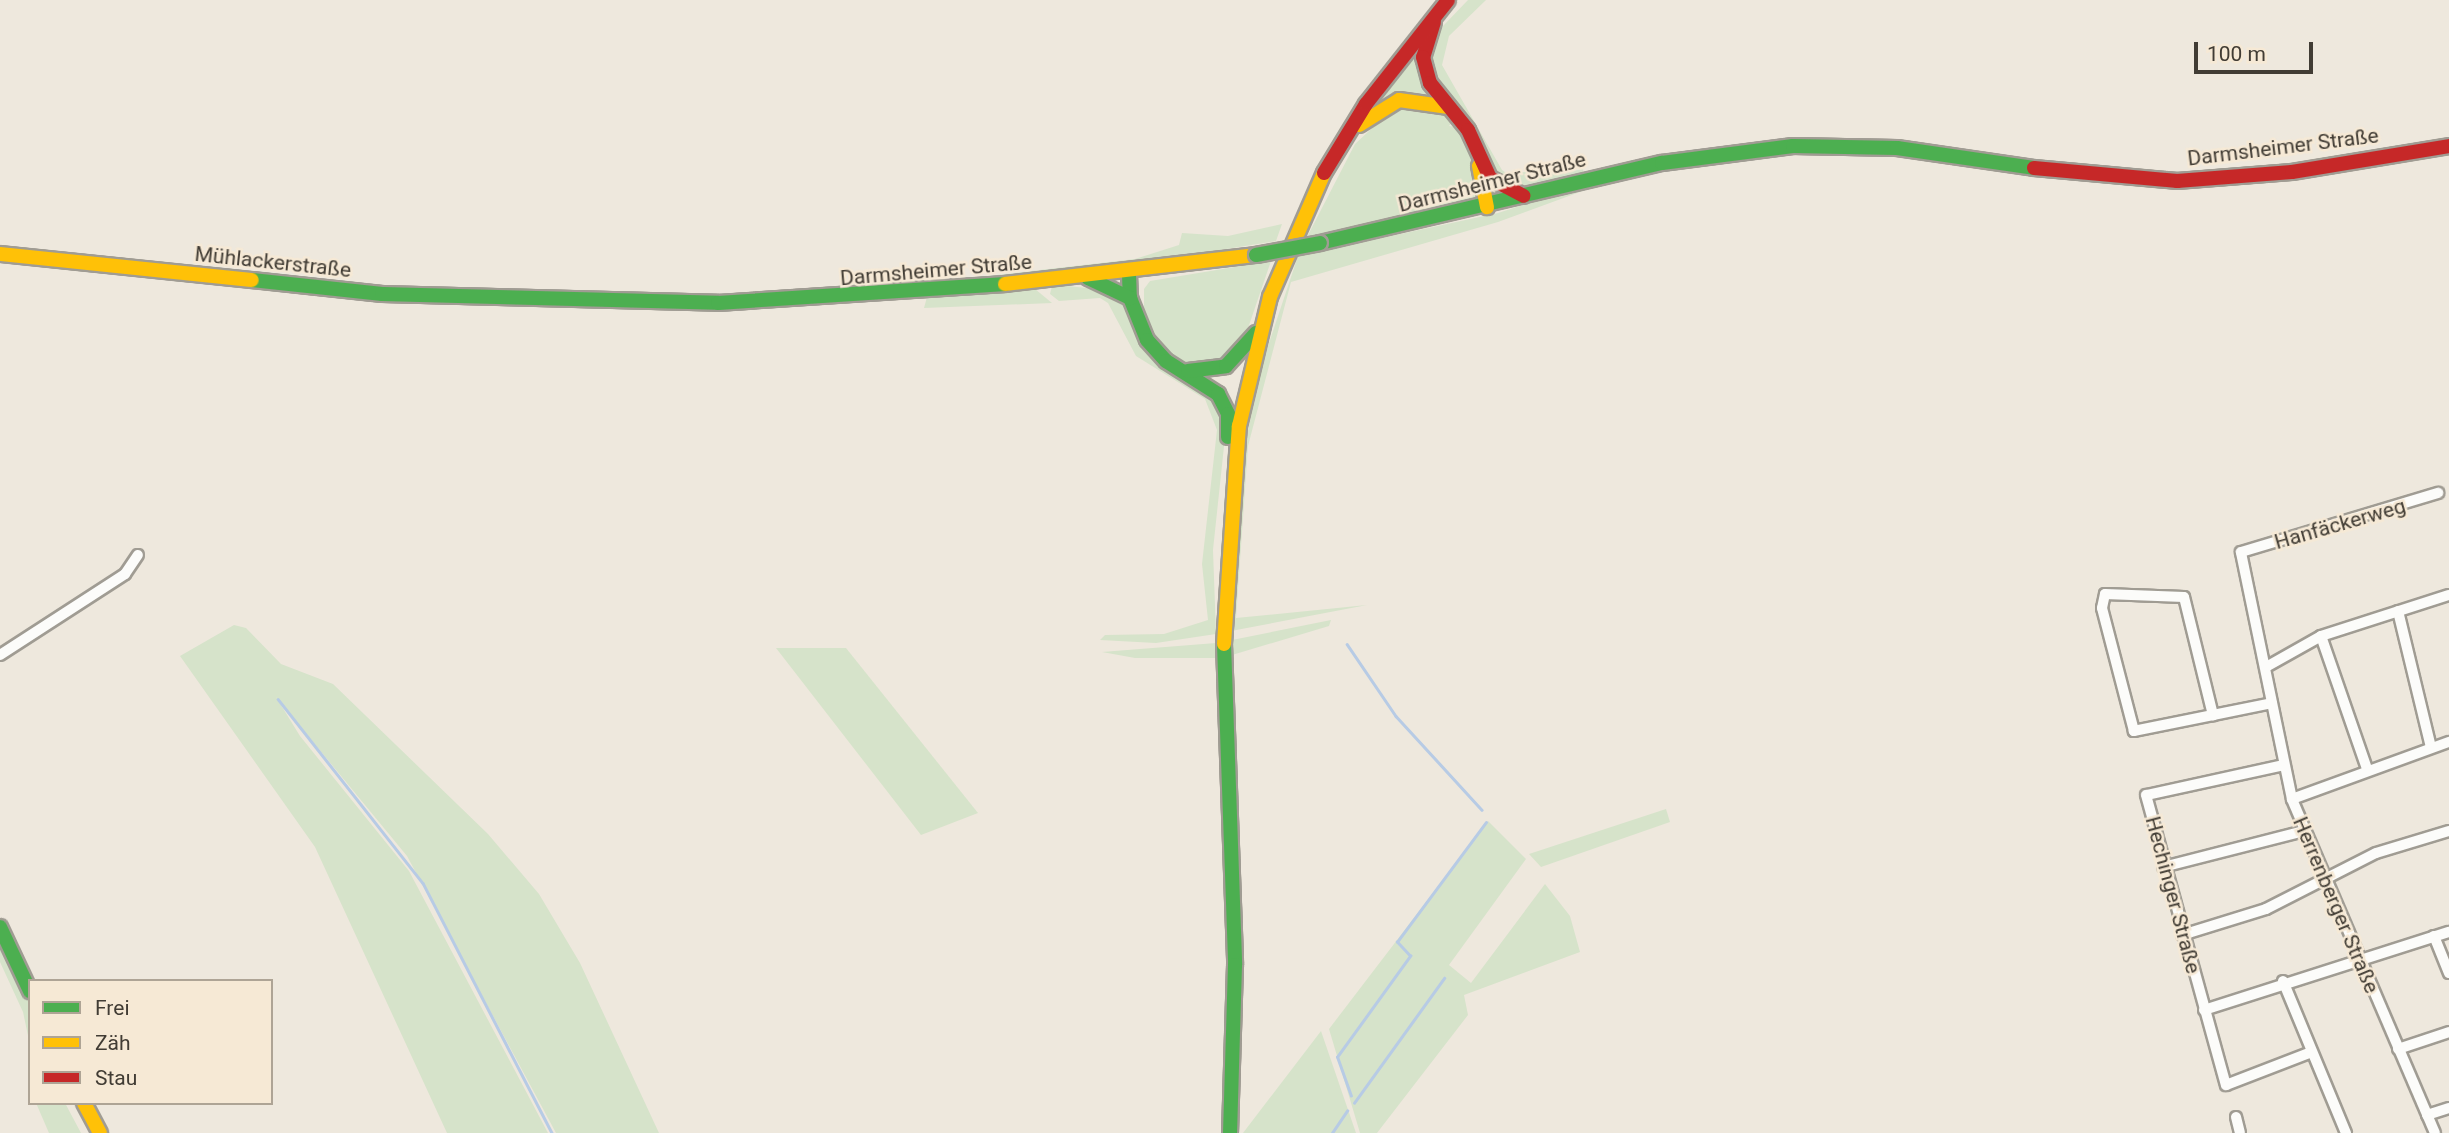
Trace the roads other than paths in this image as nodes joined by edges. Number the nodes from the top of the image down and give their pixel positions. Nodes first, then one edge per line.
1 (1444, 4) edge
2 (1448, 107) junction
3 (1347, 134) junction
4 (2449, 146) edge
5 (1480, 159) junction
6 (1490, 178) junction
7 (1524, 196) junction
8 (1491, 205) junction
9 (0, 254) edge
10 (1134, 273) junction
11 (1088, 278) junction
12 (1130, 298) junction
13 (543, 302) joint
14 (1137, 314) junction
15 (1261, 327) junction
16 (1184, 370) junction
17 (1232, 468) junction
18 (2438, 493) dead end
19 (2241, 552) joint
20 (138, 555) dead end
21 (2449, 595) edge
22 (2398, 611) junction
23 (2321, 636) junction
24 (0, 655) edge
25 (2266, 667) junction
26 (2272, 704) junction
27 (2213, 715) junction
28 (2449, 742) edge
29 (2431, 747) junction
30 (2284, 765) junction
31 (2367, 769) junction
32 (2292, 799) junction
33 (2304, 831) junction
34 (2449, 831) edge
35 (2163, 867) junction
36 (2325, 880) junction
37 (0, 927) edge
38 (2449, 932) edge
39 (2182, 935) junction
40 (2434, 936) junction
41 (2356, 958) junction
42 (2449, 974) edge
43 (2283, 981) junction
44 (28, 987) edge
45 (2204, 1010) junction
46 (2449, 1032) edge
47 (2398, 1049) junction
48 (2309, 1054) junction
49 (85, 1105) edge
50 (2449, 1108) edge
51 (2427, 1115) junction
52 (2236, 1117) dead end
53 (100, 1133) edge
54 (1230, 1133) edge
55 (2240, 1133) edge
56 (2346, 1133) edge
57 (2435, 1133) edge

1 - 2 main road
1 - 3 main road
2 - 3 main road
2 - 5 main road
3 - 15 main road
4 - 7 main road, Darmsheimer Straße
5 - 6 main road
5 - 8 main road
6 - 7 main road
6 - 8 main road
7 - 8 main road, Darmsheimer Straße
8 - 10 main road, Darmsheimer Straße, bridge
9 - 13 main road, Mühlackerstraße
10 - 11 main road, Darmsheimer Straße
10 - 12 main road
10 - 14 main road
11 - 12 main road
11 - 13 main road, Darmsheimer Straße
12 - 14 main road
14 - 16 main road
15 - 16 main road
15 - 17 main road
16 - 17 main road
17 - 54 main road
18 - 19 street, Hanfäckerweg
19 - 25 street, Herrenberger Straße
20 - 24 street
21 - 22 street
22 - 23 street
22 - 29 street
23 - 25 street
23 - 31 street
25 - 26 street, Herrenberger Straße
26 - 27 street
26 - 30 street, Herrenberger Straße
27 - 27 street
28 - 29 street
29 - 31 street
30 - 32 street, Herrenberger Straße
30 - 35 street, Hechinger Straße
31 - 32 street
32 - 33 street, Herrenberger Straße
33 - 35 street
33 - 36 street, Herrenberger Straße
34 - 36 street
35 - 39 street, Hechinger Straße
36 - 39 street
36 - 41 street, Herrenberger Straße
37 - 44 main road
38 - 40 street
39 - 45 street, Hechinger Straße
40 - 41 street
40 - 42 street
41 - 43 street
41 - 47 street, Herrenberger Straße
43 - 45 street
43 - 48 street
45 - 48 street, Hechinger Straße
46 - 47 street
47 - 51 street, Herrenberger Straße
48 - 56 street
49 - 53 main road
50 - 51 street
51 - 57 street, Herrenberger Straße
52 - 55 street

